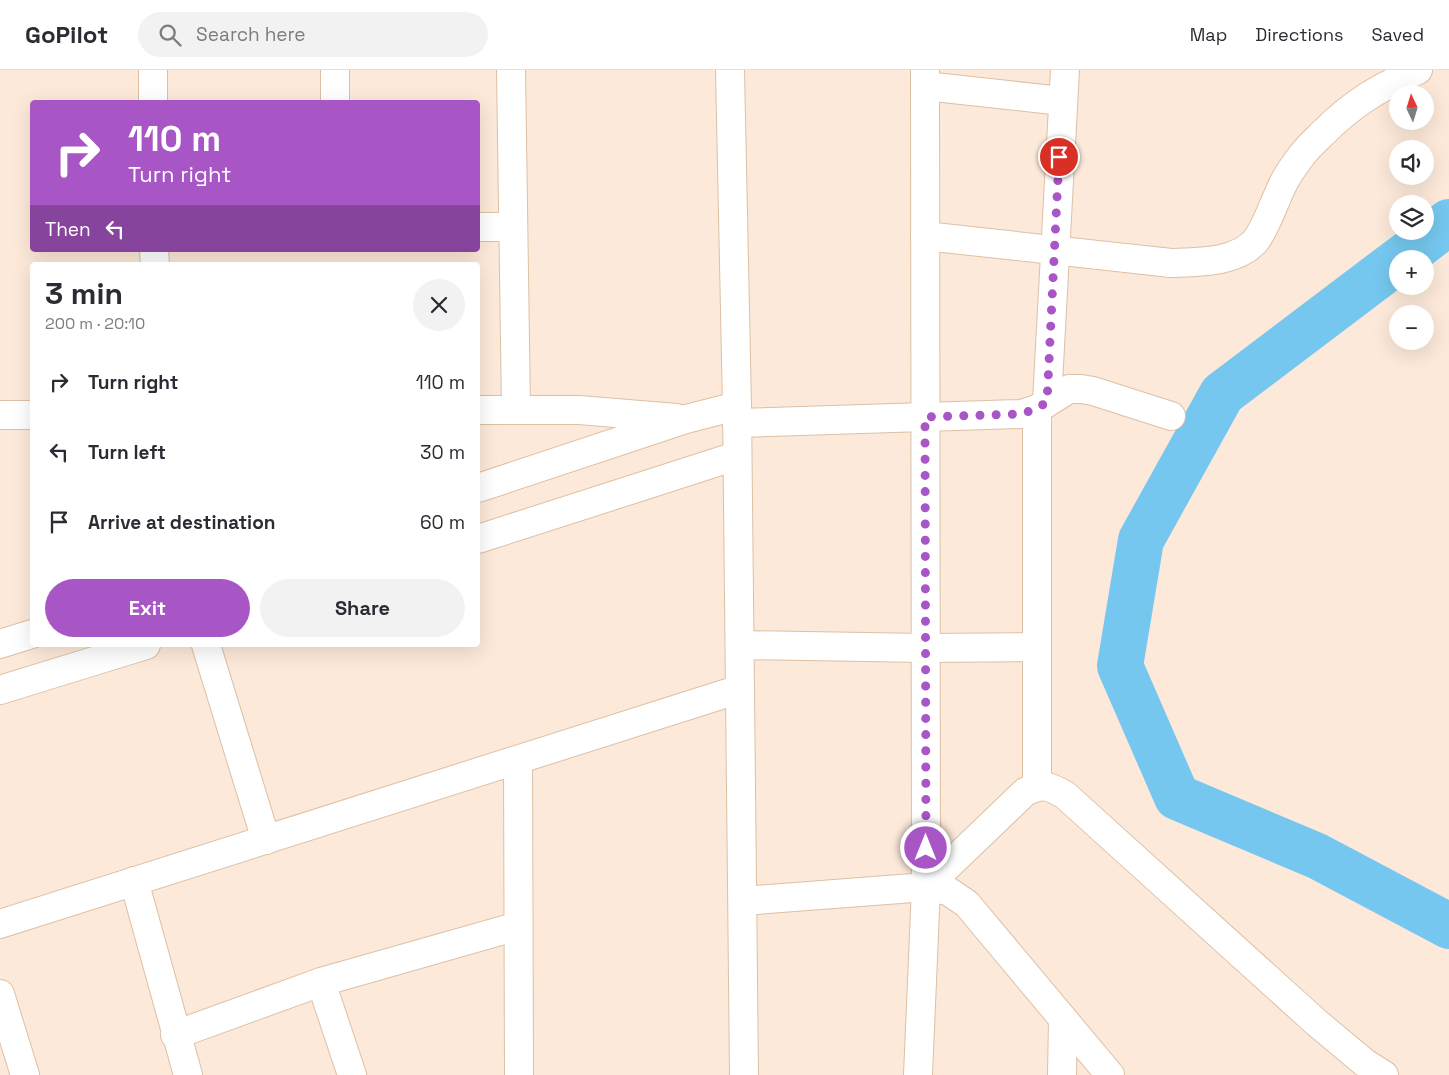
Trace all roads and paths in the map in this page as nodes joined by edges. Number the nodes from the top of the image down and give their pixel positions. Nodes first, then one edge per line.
1 (153, 70) edge
2 (335, 70) edge
3 (511, 70) edge
4 (730, 70) edge
5 (1065, 70) edge
6 (1418, 70) edge
7 (925, 78) edge
8 (153, 100) edge
9 (335, 100) edge
10 (1062, 101) junction
11 (480, 227) edge
12 (513, 227) junction
13 (925, 236) junction
14 (1054, 250) junction
15 (1042, 406) junction
16 (516, 409) junction
17 (480, 410) edge
18 (737, 414) junction
19 (0, 415) edge
20 (30, 416) edge
21 (1172, 416) dead end
22 (925, 417) junction
23 (686, 419) junction
24 (736, 456) junction
25 (480, 487) edge
26 (480, 538) edge
27 (30, 635) edge
28 (0, 644) edge
29 (740, 645) junction
30 (140, 647) edge
31 (207, 647) edge
32 (1037, 647) junction
33 (924, 648) junction
34 (740, 689) junction
35 (0, 690) edge
36 (518, 760) junction
37 (1037, 786) junction
38 (266, 840) junction
39 (134, 881) junction
40 (926, 887) junction
41 (742, 902) junction
42 (0, 924) edge
43 (518, 926) junction
44 (321, 982) junction
45 (0, 994) edge
46 (1063, 1019) junction
47 (175, 1035) junction
48 (25, 1075) edge
49 (188, 1075) edge
50 (352, 1075) edge
51 (519, 1075) edge
52 (744, 1075) edge
53 (918, 1075) edge
54 (1062, 1075) edge
55 (1110, 1075) edge
56 (1384, 1075) edge

1 - 8 street
2 - 9 street
3 - 12 street
4 - 18 street
5 - 10 street
6 - 14 street
7 - 10 street
7 - 13 street
10 - 14 street
11 - 12 street
12 - 16 street
13 - 14 street
13 - 22 street
14 - 15 street
15 - 21 street
15 - 22 street
15 - 32 street
16 - 17 street
16 - 23 street
18 - 22 street
18 - 23 street
18 - 24 street
19 - 20 street
22 - 33 street
23 - 25 street
24 - 26 street
24 - 29 street
27 - 28 street
29 - 33 street
29 - 34 street
30 - 35 street
31 - 38 street
32 - 33 street
32 - 37 street
33 - 40 street
34 - 36 street
34 - 41 street
36 - 38 street
36 - 43 street
37 - 40 street
37 - 56 street
38 - 39 street
39 - 42 street
39 - 47 street
40 - 41 street
40 - 46 street
40 - 53 street
41 - 52 street
43 - 44 street
43 - 51 street
44 - 47 street
44 - 50 street
45 - 48 street
46 - 54 street
46 - 55 street
47 - 49 street

